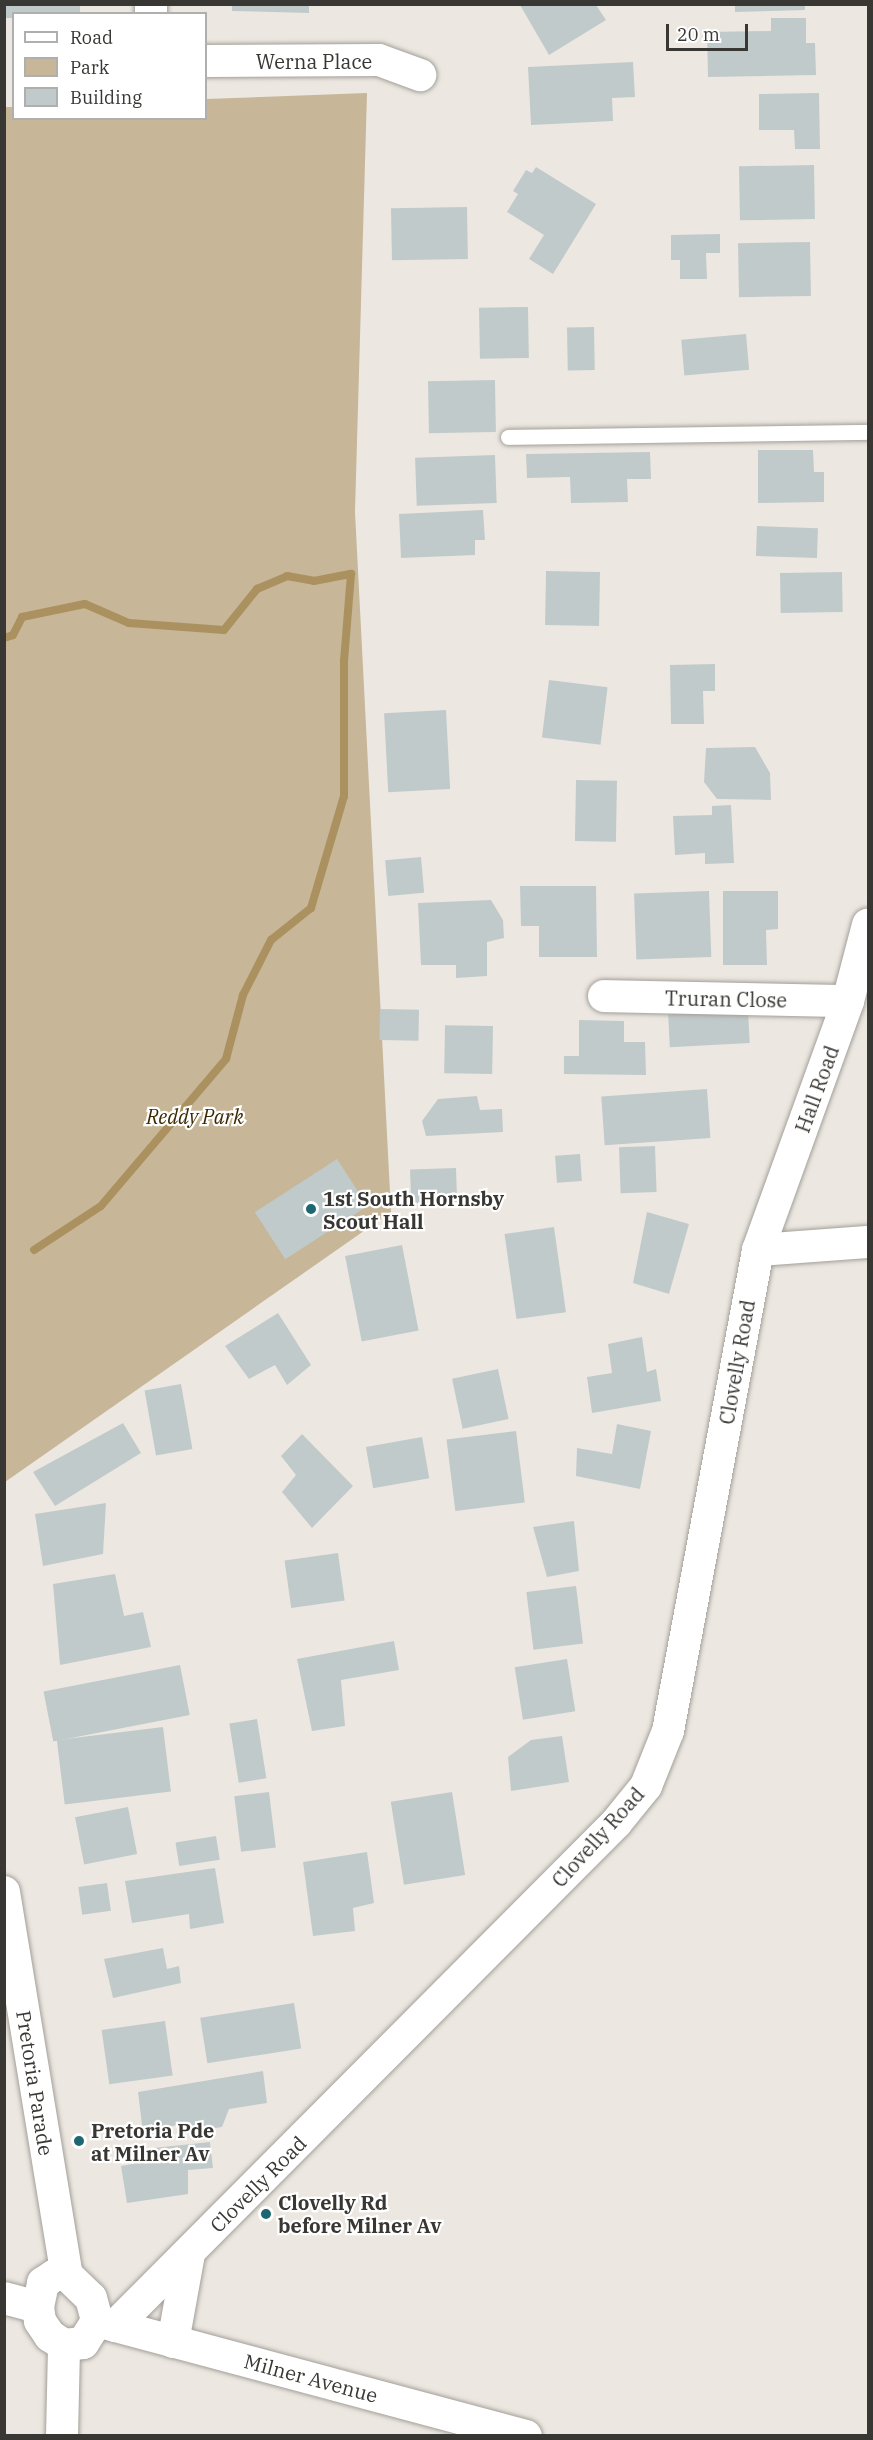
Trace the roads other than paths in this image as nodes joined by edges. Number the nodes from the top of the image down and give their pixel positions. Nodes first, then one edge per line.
1 (207, 61) edge
2 (420, 75) dead end
3 (868, 432) edge
4 (508, 437) dead end
5 (868, 925) edge
6 (604, 996) dead end
7 (848, 1001) junction
8 (868, 1242) edge
9 (758, 1250) junction
10 (4, 1892) edge
11 (189, 2254) junction
12 (67, 2275) junction
13 (4, 2298) edge
14 (38, 2307) junction
15 (106, 2324) junction
16 (172, 2342) junction
17 (64, 2345) junction
18 (62, 2436) edge
19 (526, 2436) edge

1 - 2 street, Werna Place
3 - 4 lane
5 - 7 street, Hall Road
6 - 7 street, Truran Close
7 - 9 street, Hall Road
8 - 9 street
9 - 11 street, Clovelly Road
10 - 12 street, Pretoria Parade
11 - 15 street, Clovelly Road
11 - 16 street
12 - 14 street
12 - 15 street
13 - 14 street
14 - 17 street
15 - 16 street, Milner Avenue
15 - 17 street
16 - 19 street, Milner Avenue
17 - 18 street

